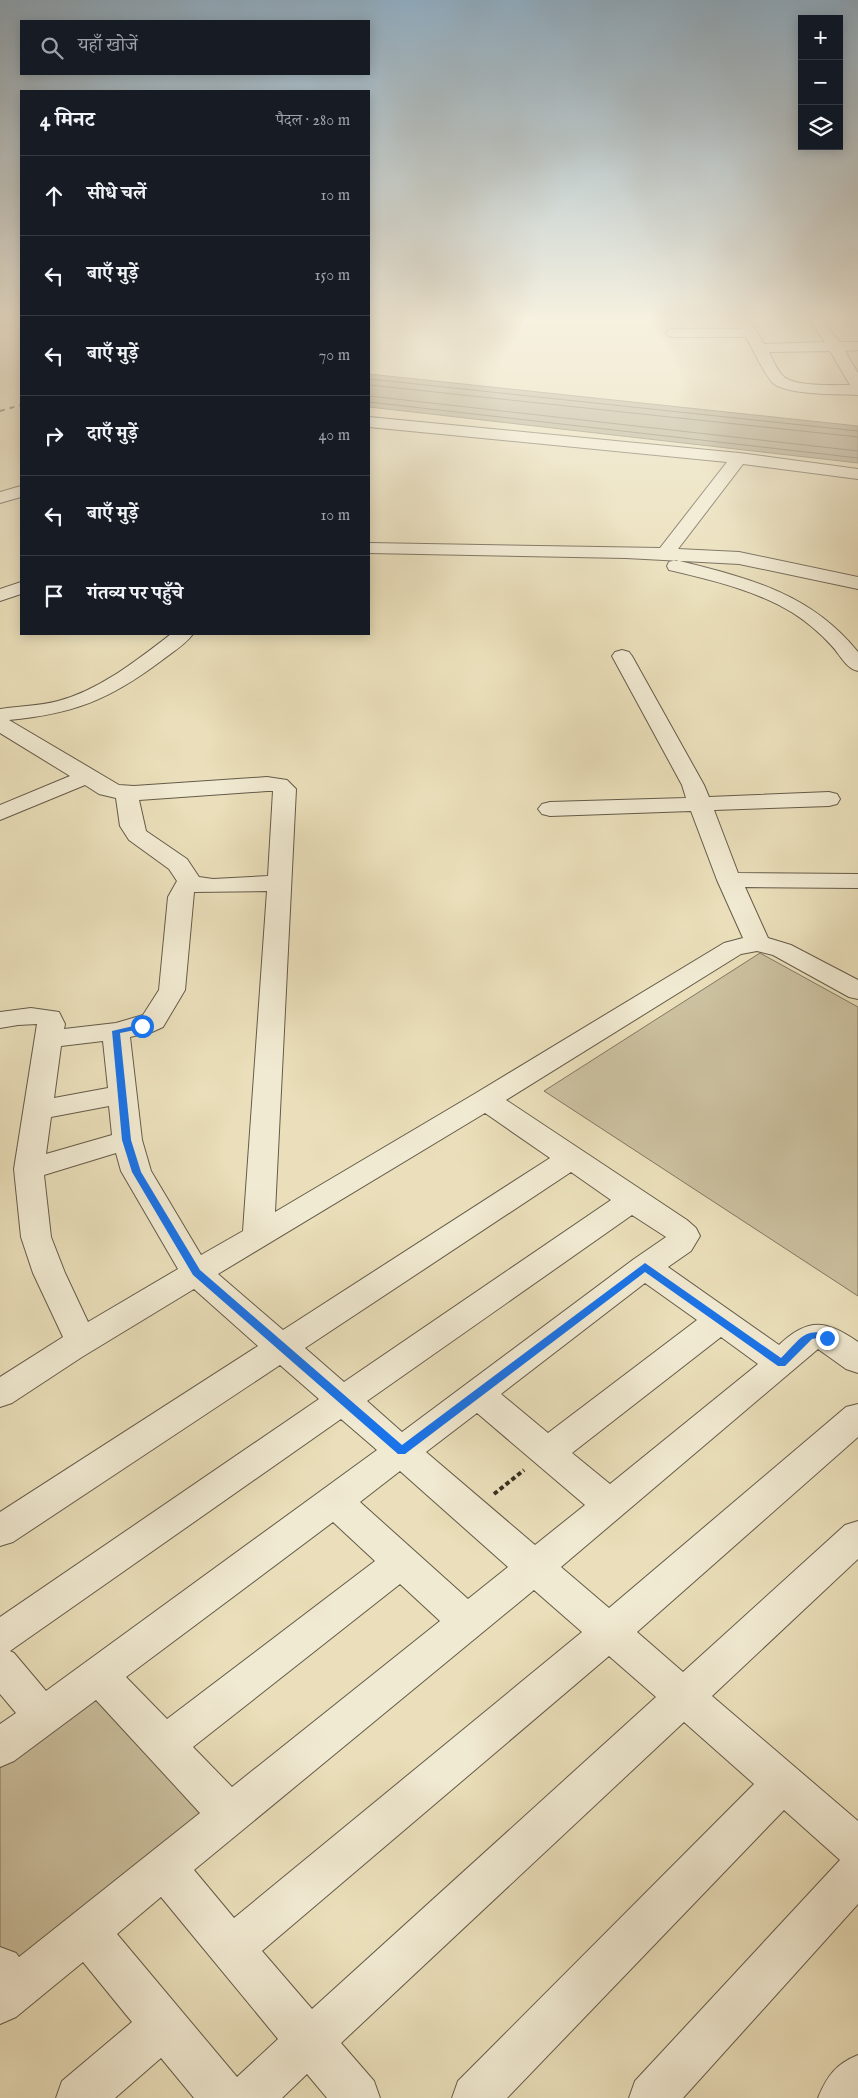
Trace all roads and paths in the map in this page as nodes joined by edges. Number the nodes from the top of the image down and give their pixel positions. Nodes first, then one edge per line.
1 (370, 422) edge
2 (739, 458) junction
3 (858, 474) edge
4 (20, 491) edge
5 (0, 498) edge
6 (370, 548) edge
7 (626, 552) junction
8 (666, 554) junction
9 (858, 583) edge
10 (20, 588) edge
11 (0, 595) edge
12 (182, 635) edge
13 (622, 656) dead end
14 (858, 665) edge
15 (0, 715) edge
16 (0, 724) edge
17 (86, 778) junction
18 (126, 792) junction
19 (829, 799) dead end
20 (702, 805) junction
21 (550, 809) dead end
22 (0, 813) edge
23 (730, 880) junction
24 (858, 881) edge
25 (190, 882) junction
26 (279, 883) junction
27 (758, 944) junction
28 (858, 991) edge
29 (0, 1020) edge
30 (116, 1031) junction
31 (49, 1039) junction
32 (122, 1095) junction
33 (486, 1100) junction
34 (38, 1110) junction
35 (127, 1140) junction
36 (571, 1158) junction
37 (28, 1170) junction
38 (632, 1200) junction
39 (258, 1236) junction
40 (645, 1267) junction
41 (196, 1273) junction
42 (720, 1320) junction
43 (81, 1341) junction
44 (282, 1348) junction
45 (858, 1360) edge
46 (781, 1363) junction
47 (0, 1394) edge
48 (477, 1394) junction
49 (344, 1401) junction
50 (858, 1416) edge
51 (401, 1451) junction
52 (547, 1453) junction
53 (335, 1500) junction
54 (610, 1505) junction
55 (471, 1511) junction
56 (0, 1531) edge
57 (858, 1536) edge
58 (402, 1561) junction
59 (535, 1567) junction
60 (467, 1622) junction
61 (610, 1632) junction
62 (0, 1638) edge
63 (0, 1665) edge
64 (99, 1675) junction
65 (684, 1696) junction
66 (43, 1716) junction
67 (164, 1745) junction
68 (0, 1748) edge
69 (783, 1783) junction
70 (230, 1815) junction
71 (858, 1848) edge
72 (164, 1868) junction
73 (858, 1872) edge
74 (86, 1931) junction
75 (232, 1948) junction
76 (5, 1987) edge
77 (164, 2025) junction
78 (309, 2041) junction
79 (858, 2078) edge
80 (80, 2098) edge
81 (224, 2098) edge
82 (248, 2098) edge
83 (357, 2098) edge
84 (475, 2098) edge
85 (652, 2098) edge
86 (841, 2098) edge

1 - 2 street
2 - 3 street
2 - 8 street
4 - 5 street
6 - 7 street
7 - 8 street
7 - 14 street
8 - 9 street
10 - 11 street
12 - 15 street
13 - 20 street
16 - 17 street
17 - 18 street
17 - 22 street
18 - 25 street
18 - 26 street
19 - 20 street
20 - 21 street
20 - 23 street
23 - 24 street
23 - 27 street
25 - 26 street
25 - 30 street
26 - 39 street
27 - 28 street
27 - 33 street
29 - 31 street
30 - 31 street
30 - 32 street
31 - 34 street
32 - 34 street
32 - 35 street
33 - 36 street
33 - 39 street
34 - 37 street
35 - 37 street
35 - 41 street
36 - 38 street
36 - 44 street
37 - 43 street
38 - 40 street
38 - 49 street
39 - 41 street
40 - 42 street
40 - 48 street
41 - 43 street
41 - 44 street
42 - 46 street
42 - 52 street
43 - 47 street
44 - 49 street
44 - 56 street
45 - 46 street
46 - 54 street
48 - 51 street
48 - 52 street
49 - 51 street
49 - 62 street
50 - 61 street
51 - 53 street
51 - 55 street
52 - 54 street
52 - 55 path
53 - 58 street
53 - 64 street
54 - 59 street
55 - 59 street
57 - 65 street
58 - 60 street
58 - 67 street
59 - 60 street
59 - 61 street
60 - 70 street
61 - 65 street
61 - 75 street
63 - 66 street
64 - 66 street
64 - 67 street
65 - 69 street
65 - 78 street
66 - 68 street
67 - 70 street
69 - 71 street
69 - 84 street
70 - 72 street
72 - 74 street
72 - 75 street
73 - 85 street
74 - 76 street
74 - 77 street
75 - 78 street
77 - 80 street
77 - 81 street
78 - 82 street
78 - 83 street
79 - 86 street

